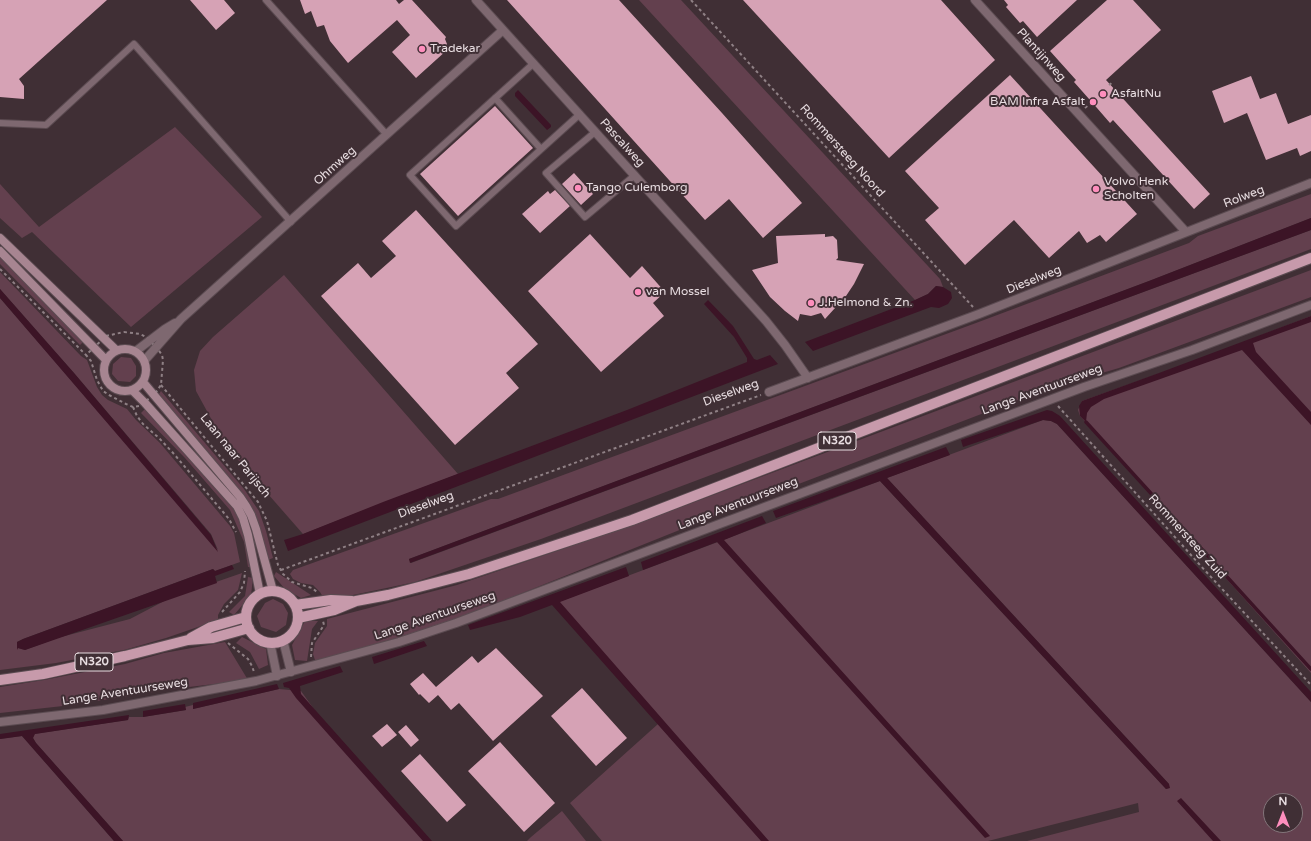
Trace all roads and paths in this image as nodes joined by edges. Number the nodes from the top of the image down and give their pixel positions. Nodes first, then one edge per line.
1 (266, 0) edge
2 (476, 0) edge
3 (691, 0) edge
4 (975, 0) edge
5 (503, 30) junction
6 (534, 63) junction
7 (1113, 82) dead end
8 (1109, 85) dead end
9 (495, 98) junction
10 (580, 114) junction
11 (0, 123) edge
12 (595, 132) junction
13 (387, 135) junction
14 (541, 149) junction
15 (635, 176) junction
16 (1311, 183) edge
17 (290, 222) junction
18 (1186, 232) junction
19 (0, 238) edge
20 (0, 251) edge
21 (1311, 258) edge
22 (0, 269) edge
23 (1311, 305) edge
24 (979, 314) junction
25 (181, 319) junction
26 (103, 338) junction
27 (150, 341) junction
28 (94, 347) junction
29 (157, 348) junction
30 (116, 350) junction
31 (136, 351) junction
32 (86, 356) junction
33 (106, 360) junction
34 (145, 360) junction
35 (808, 378) junction
36 (143, 382) junction
37 (161, 385) junction
38 (132, 390) junction
39 (769, 392) joint
40 (154, 395) junction
41 (1052, 399) junction
42 (145, 403) junction
43 (133, 407) junction
44 (237, 534) dead end
45 (244, 565) dead end
46 (281, 570) junction
47 (273, 591) junction
48 (260, 594) junction
49 (356, 601) junction
50 (320, 602) junction
51 (295, 605) junction
52 (322, 612) junction
53 (246, 617) junction
54 (298, 618) junction
55 (223, 624) junction
56 (249, 628) junction
57 (225, 634) junction
58 (188, 640) junction
59 (283, 640) junction
60 (270, 642) junction
61 (313, 666) junction
62 (291, 672) junction
63 (277, 676) junction
64 (0, 680) edge
65 (256, 681) junction
66 (1311, 685) edge
67 (0, 722) edge

1 - 13 lane
2 - 5 street, Pascalweg
3 - 24 path, Rommersteeg Noord
4 - 18 street, Plantijnweg
5 - 6 street, Pascalweg
5 - 13 street, Ohmweg
6 - 9 lane
6 - 10 street, Pascalweg
7 - 8 path
9 - 14 lane
9 - 14 lane
10 - 12 street, Pascalweg
10 - 14 lane
11 - 17 lane
12 - 15 street, Pascalweg
12 - 15 lane
13 - 17 street, Ohmweg
15 - 35 street, Pascalweg
16 - 18 street, Rolweg
17 - 25 street, Ohmweg
18 - 24 street, Dieselweg
19 - 26 street
20 - 28 street
21 - 49 main road, N320
22 - 32 path
23 - 41 street, Lange Aventuurseweg
24 - 35 street, Dieselweg
25 - 27 street, Ohmweg
25 - 29 street, Ohmweg
26 - 27 path
26 - 28 path
26 - 30 street
27 - 29 path
27 - 31 street, Ohmweg
28 - 32 path
28 - 33 street
29 - 34 street, Ohmweg
29 - 37 path
30 - 31 street
30 - 33 street
31 - 34 street
32 - 43 path
33 - 38 street
34 - 36 street
35 - 39 street, Dieselweg
36 - 38 street
36 - 40 street, Laan naar Parijsch
37 - 40 path
37 - 46 path, Laan naar Parijsch
38 - 42 street
39 - 46 path, Dieselweg
40 - 42 path
40 - 47 street, Laan naar Parijsch
41 - 61 street, Lange Aventuurseweg
41 - 66 path, Rommersteeg Zuid
42 - 43 path
42 - 48 street
43 - 44 path
45 - 55 path
46 - 50 path, Laan naar Parijsch
47 - 48 main road
47 - 51 main road
48 - 53 main road
49 - 50 main road, N320
49 - 52 main road, N320
50 - 51 main road, N320
51 - 54 main road
52 - 54 main road, N320
52 - 61 path
53 - 55 main road, N320
53 - 56 main road
54 - 59 main road
55 - 58 main road, N320
56 - 57 main road, N320
56 - 60 main road
57 - 58 main road, N320
57 - 65 path
58 - 64 main road, N320
59 - 60 main road
59 - 62 street
60 - 63 street
61 - 62 street, Lange Aventuurseweg
62 - 63 street, Lange Aventuurseweg
63 - 65 street, Lange Aventuurseweg
65 - 67 street, Lange Aventuurseweg

